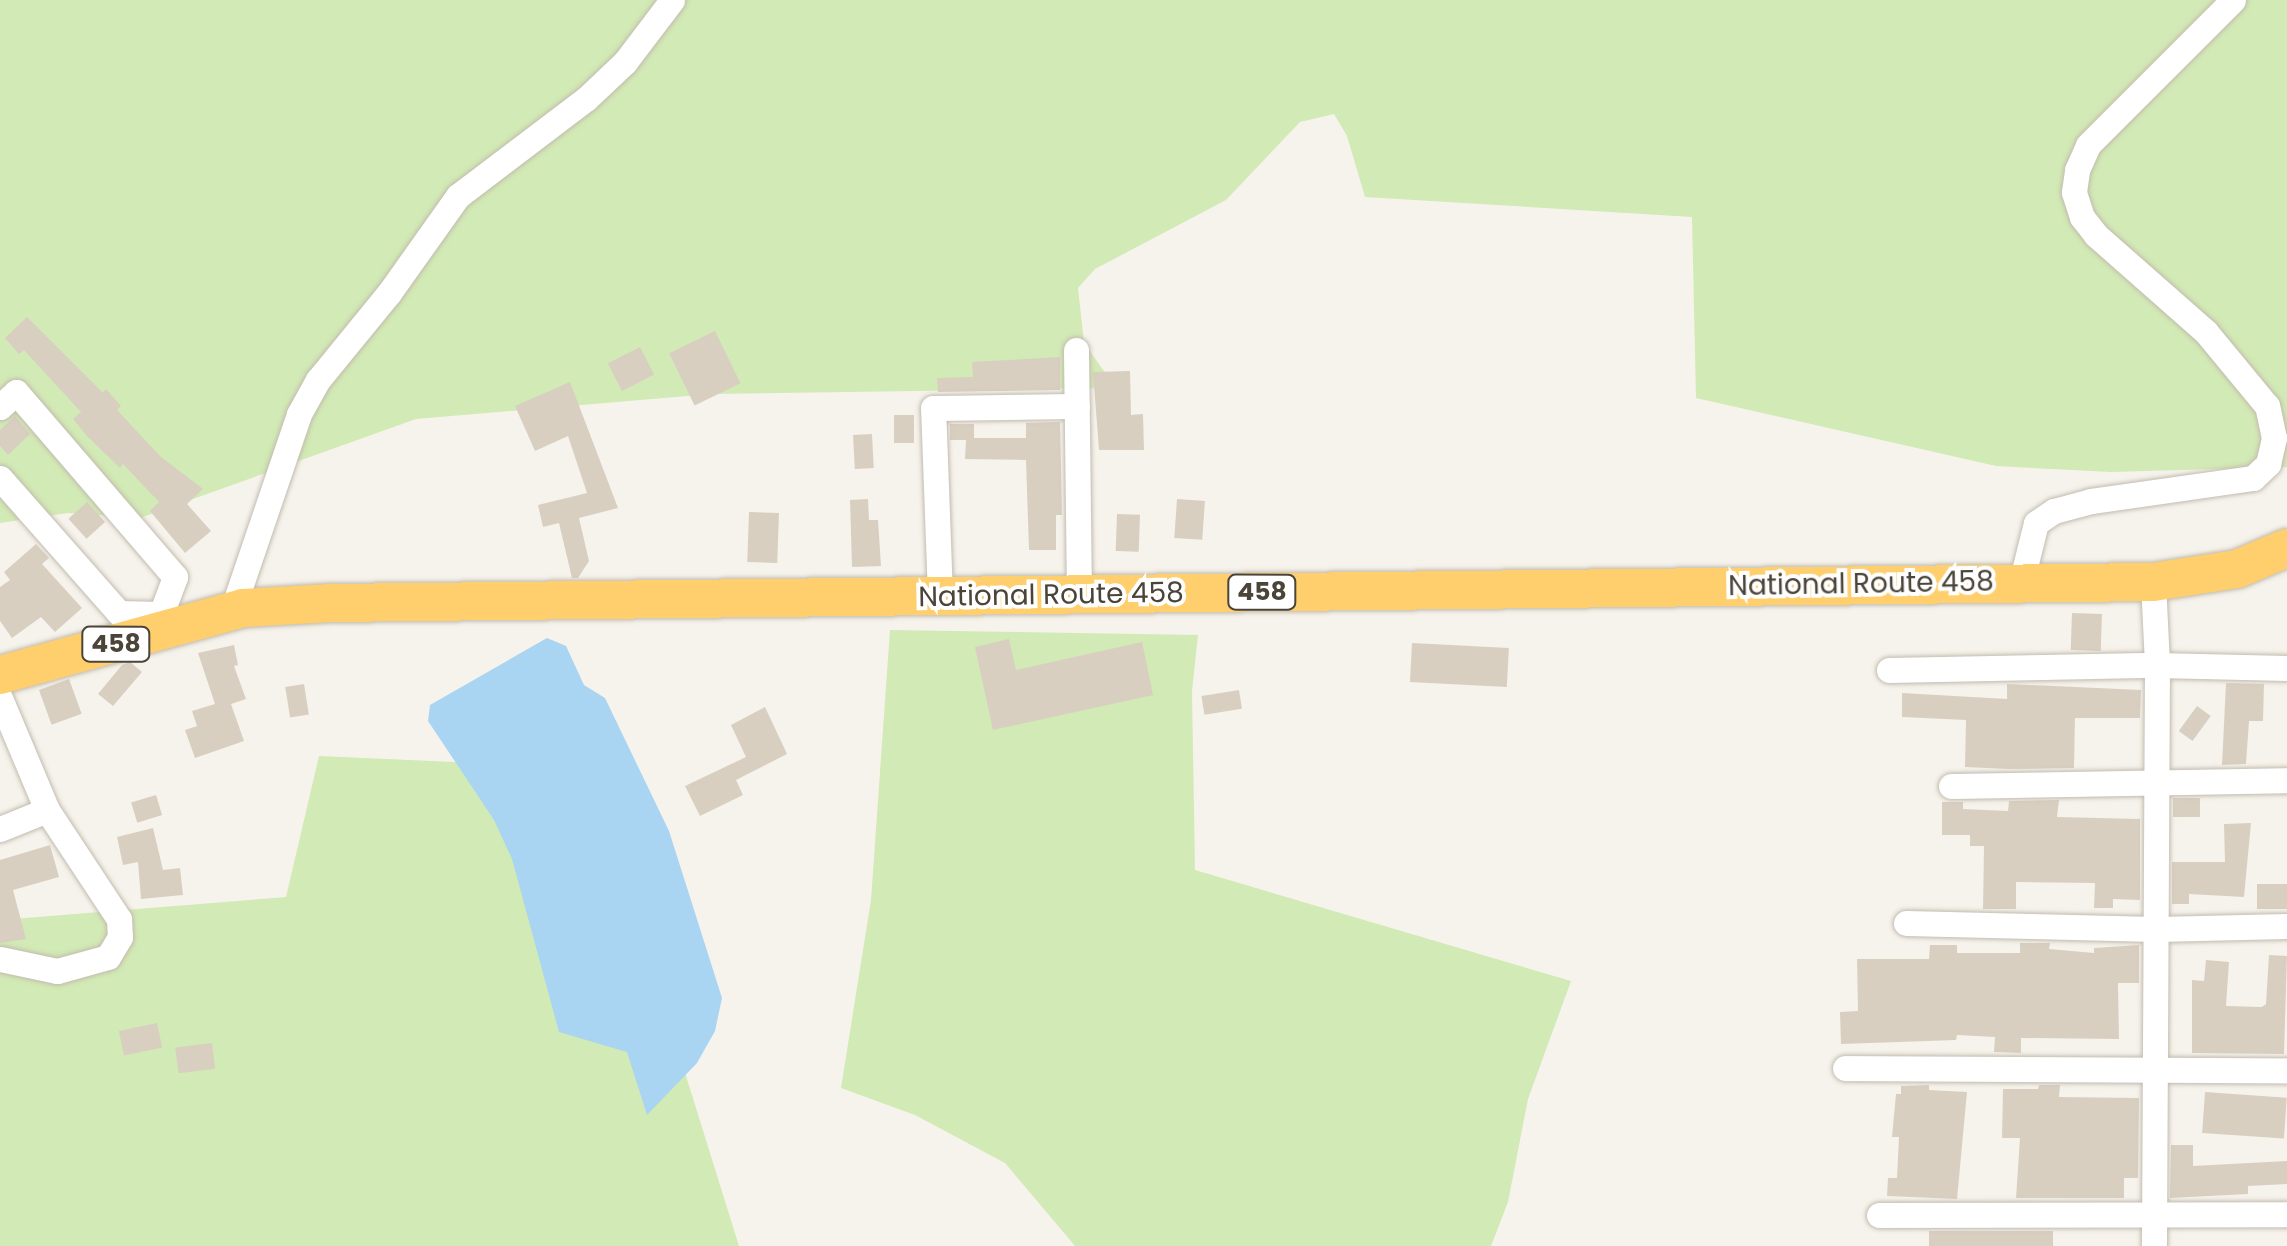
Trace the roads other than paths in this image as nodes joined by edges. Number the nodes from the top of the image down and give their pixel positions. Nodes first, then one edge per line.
1 (672, 0) edge
2 (2233, 0) edge
3 (1076, 350) dead end
4 (1077, 406) junction
5 (0, 407) edge
6 (0, 478) edge
7 (2287, 548) edge
8 (2153, 582) junction
9 (2021, 583) junction
10 (1079, 594) junction
11 (940, 596) junction
12 (232, 612) junction
13 (158, 624) junction
14 (2157, 666) junction
15 (2287, 668) edge
16 (1889, 670) dead end
17 (0, 676) edge
18 (0, 698) edge
19 (2156, 780) junction
20 (2287, 780) edge
21 (1951, 786) dead end
22 (47, 810) junction
23 (0, 829) edge
24 (1906, 923) dead end
25 (2287, 926) edge
26 (2156, 929) junction
27 (0, 959) edge
28 (1845, 1068) dead end
29 (2154, 1070) junction
30 (2287, 1070) edge
31 (1879, 1214) dead end
32 (2154, 1214) junction
33 (2287, 1214) edge
34 (2154, 1246) edge

1 - 12 street
2 - 9 street
3 - 4 street
4 - 10 street
4 - 11 street
5 - 13 street
6 - 13 street
7 - 8 highway, National Route 458 / 458
8 - 9 highway, National Route 458 / 458
8 - 14 street
9 - 10 highway, National Route 458 / 458
10 - 11 highway, National Route 458 / 458
11 - 12 highway, National Route 458 / 458
12 - 13 highway, National Route 458 / 458
13 - 17 highway, National Route 458 / 458
14 - 15 street
14 - 16 street
14 - 19 street
18 - 22 street
19 - 20 street
19 - 21 street
19 - 26 street
22 - 23 street
22 - 27 street
24 - 26 street
25 - 26 street
26 - 29 street
28 - 29 street
29 - 30 street
29 - 32 street
31 - 32 street
32 - 33 street
32 - 34 street

